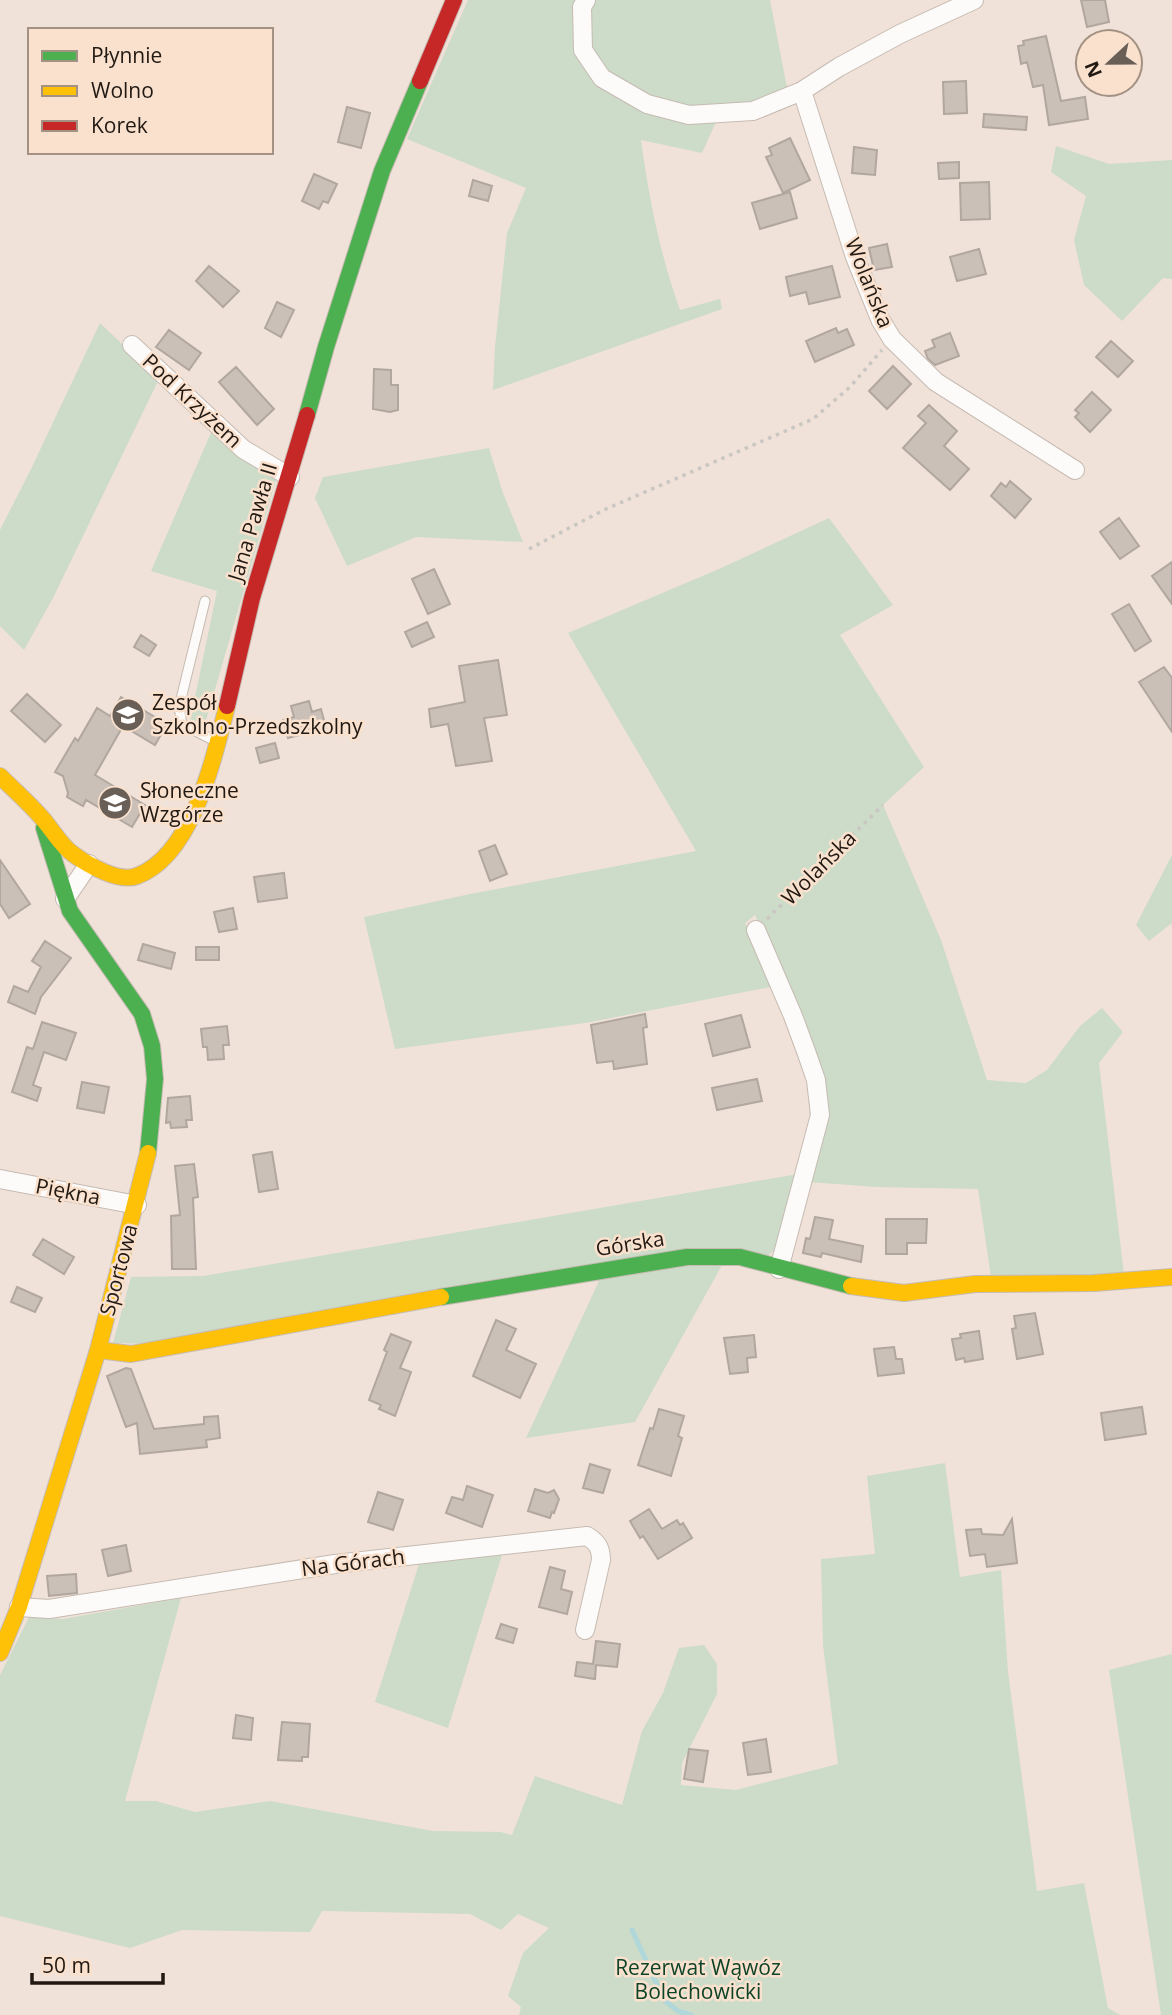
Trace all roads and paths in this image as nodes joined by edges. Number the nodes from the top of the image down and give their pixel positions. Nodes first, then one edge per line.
1 (454, 0) edge
2 (586, 0) edge
3 (974, 0) edge
4 (803, 91) junction
5 (892, 339) junction
6 (132, 345) dead end
7 (1075, 470) dead end
8 (290, 477) junction
9 (529, 549) dead end
10 (205, 601) dead end
11 (217, 742) junction
12 (0, 776) edge
13 (883, 805) dead end
14 (41, 817) junction
15 (89, 864) junction
16 (65, 899) junction
17 (756, 930) joint
18 (0, 1179) edge
19 (136, 1205) junction
20 (779, 1269) junction
21 (1172, 1277) edge
22 (98, 1350) junction
23 (19, 1607) junction
24 (585, 1630) dead end
25 (0, 1653) edge

1 - 8 street, Jana Pawła II
2 - 4 street
3 - 4 street
4 - 5 street, Wolańska
5 - 7 street, Wolańska
5 - 9 path
6 - 8 street, Pod Krzyżem
8 - 11 street, Jana Pawła II
10 - 11 lane
11 - 15 street, Jana Pawła II
12 - 14 street, Jana Pawła II
13 - 17 path, Wolańska
14 - 15 street, Jana Pawła II
14 - 16 street, Sportowa
15 - 16 street
16 - 19 street, Sportowa
17 - 20 street
18 - 19 street, Piękna
19 - 22 street, Sportowa
20 - 21 street, Górska
20 - 22 street, Górska
22 - 23 street, Sportowa
23 - 24 street, Na Górach
23 - 25 street, Sportowa

